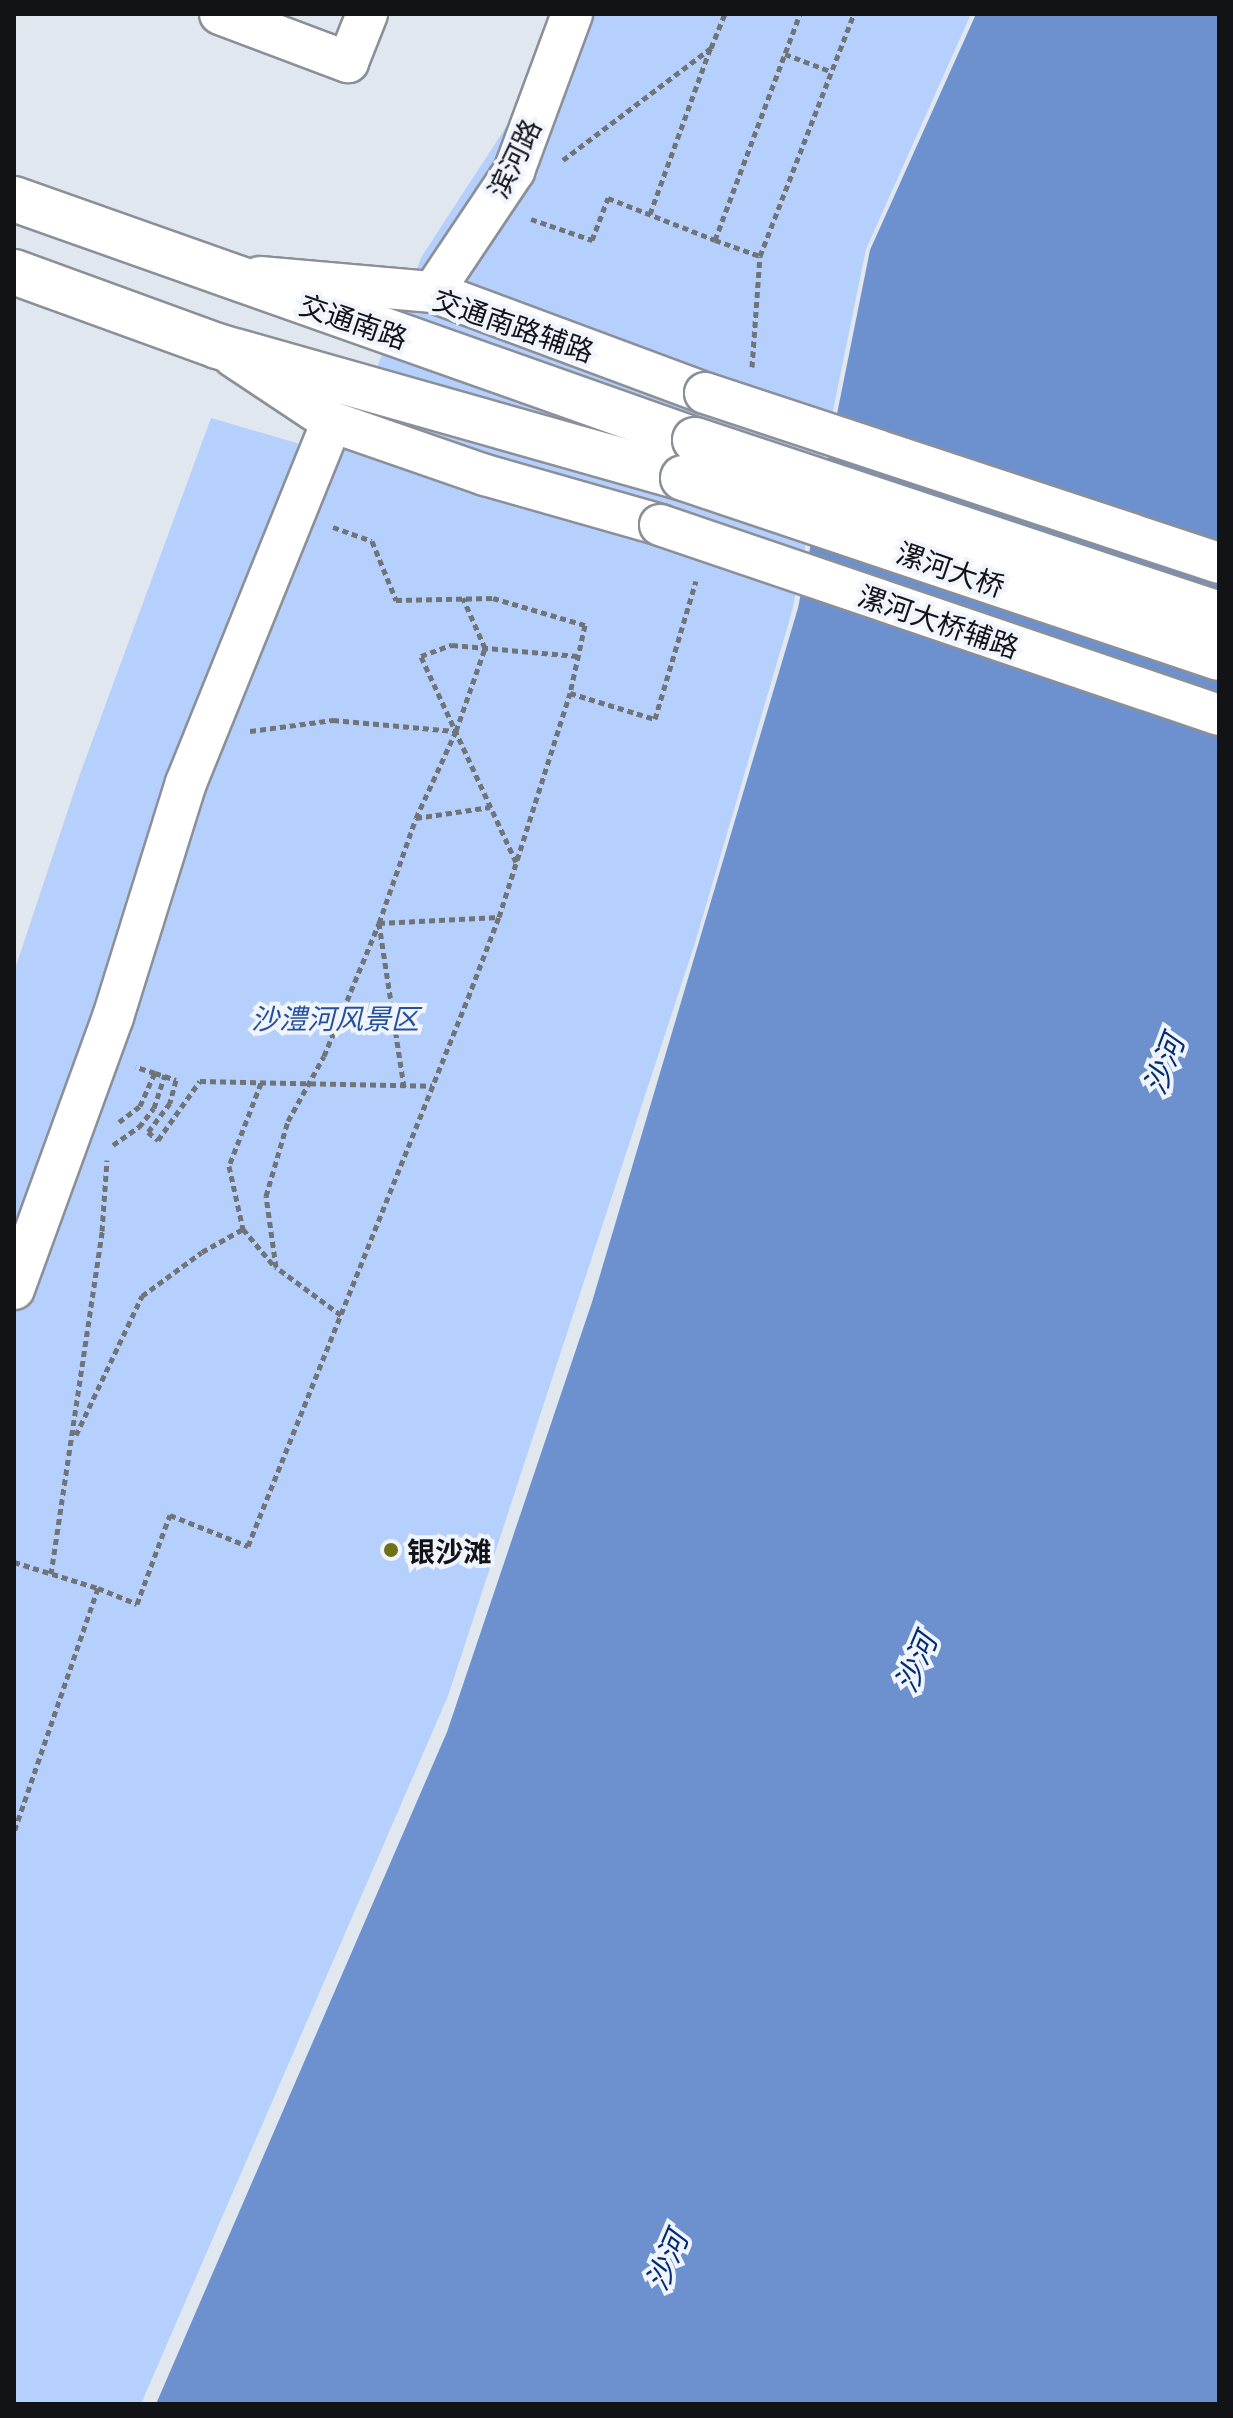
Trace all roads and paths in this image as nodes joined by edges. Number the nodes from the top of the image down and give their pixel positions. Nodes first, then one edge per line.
1 (220, 14) edge
2 (367, 14) edge
3 (572, 14) edge
4 (725, 14) edge
5 (800, 14) edge
6 (854, 14) edge
7 (711, 48) junction
8 (785, 54) junction
9 (830, 71) junction
10 (555, 165) dead end
11 (14, 199) edge
12 (491, 205) junction
13 (650, 214) junction
14 (715, 240) junction
15 (760, 256) junction
16 (14, 272) edge
17 (221, 274) junction
18 (433, 292) junction
19 (217, 346) junction
20 (751, 370) dead end
21 (332, 422) junction
22 (689, 459) junction
23 (295, 514) junction
24 (1219, 563) edge
25 (698, 572) dead end
26 (463, 598) junction
27 (1219, 614) edge
28 (485, 648) junction
29 (578, 656) junction
30 (1219, 658) edge
31 (570, 693) junction
32 (1219, 715) edge
33 (209, 724) junction
34 (456, 731) junction
35 (490, 807) junction
36 (416, 818) junction
37 (516, 863) junction
38 (499, 917) junction
39 (379, 923) junction
40 (155, 1073) dead end
41 (165, 1075) junction
42 (261, 1083) junction
43 (309, 1084) junction
44 (432, 1086) junction
45 (404, 1087) junction
46 (243, 1229) junction
47 (276, 1267) junction
48 (14, 1289) edge
49 (342, 1315) junction
50 (72, 1444) junction
51 (14, 1562) edge
52 (51, 1574) junction
53 (98, 1588) junction
54 (14, 1832) edge

1 - 2 street
3 - 12 street, 滨河路
4 - 7 path
5 - 8 path
6 - 9 path
7 - 10 path
7 - 13 path
8 - 9 path
8 - 14 path
9 - 15 path
11 - 17 main road, 交通南路
12 - 13 path
12 - 18 street, 滨河路
13 - 14 path
14 - 15 path
15 - 20 path
16 - 19 main road, 交通南路
17 - 18 street, 交通南路辅路
17 - 22 main road, 交通南路
18 - 24 street, 交通南路辅路, bridge
19 - 21 street
19 - 22 main road, 交通南路
21 - 23 street
21 - 32 street, 漯河大桥辅路, bridge
22 - 27 main road, 漯河大桥, bridge
22 - 30 main road, 漯河大桥, bridge
23 - 26 path
23 - 33 street
25 - 31 path
26 - 28 path
26 - 29 path
28 - 29 path
28 - 34 path
28 - 34 path
29 - 31 path
31 - 37 path
33 - 34 path
33 - 48 street
34 - 35 path
34 - 36 path
35 - 36 path
35 - 37 path
36 - 39 path
37 - 38 path
38 - 39 path
38 - 44 path
39 - 43 path
39 - 45 path
40 - 41 path
41 - 42 path
41 - 50 path
42 - 43 path
42 - 46 path
43 - 45 path
43 - 47 path
44 - 45 path
44 - 49 path
46 - 47 path
46 - 50 path
47 - 49 path
49 - 53 path
50 - 52 path
51 - 52 path
52 - 53 path
53 - 54 path

